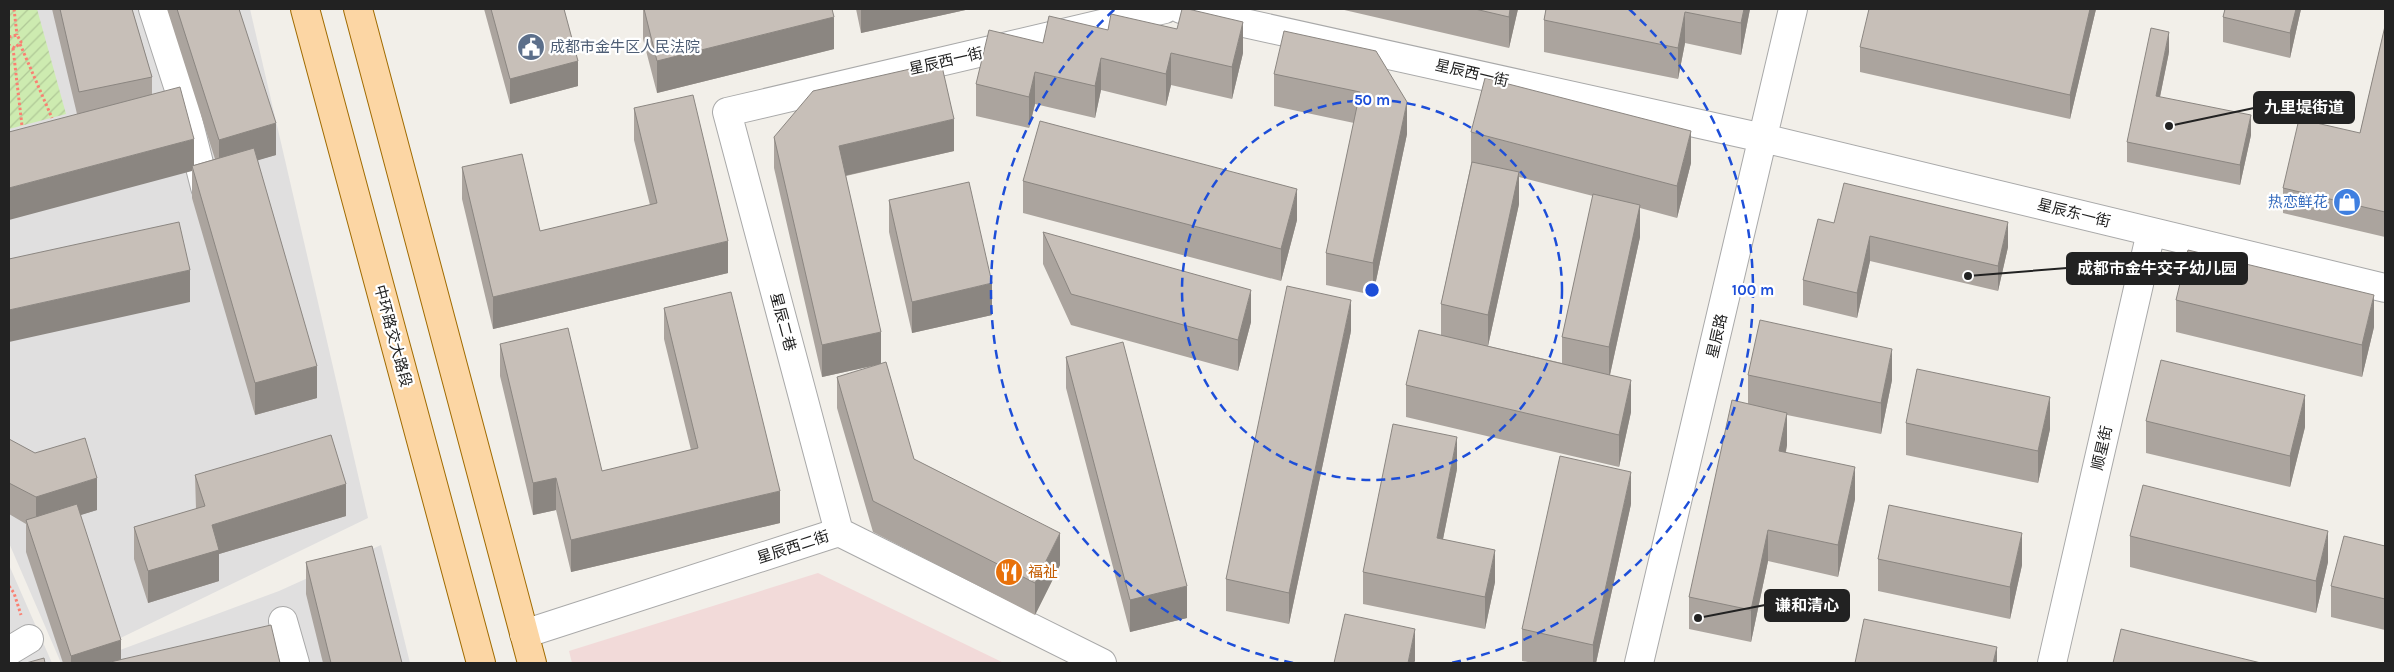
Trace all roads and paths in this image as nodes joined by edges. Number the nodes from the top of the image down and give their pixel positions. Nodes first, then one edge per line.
1 (14, 9) edge
2 (153, 9) edge
3 (305, 9) edge
4 (358, 9) edge
5 (1165, 9) edge
6 (1181, 9) edge
7 (1794, 9) edge
8 (17, 34) junction
9 (9, 37) edge
10 (20, 44) junction
11 (9, 45) edge
12 (13, 48) junction
13 (185, 108) junction
14 (727, 112) joint
15 (157, 115) edge
16 (52, 118) dead end
17 (22, 126) edge
18 (1764, 138) junction
19 (205, 187) edge
20 (2151, 232) junction
21 (2385, 288) edge
22 (839, 532) junction
23 (284, 621) dead end
24 (524, 634) junction
25 (295, 663) edge
26 (481, 663) edge
27 (532, 663) edge
28 (1102, 663) edge
29 (1639, 663) edge
30 (2052, 663) edge

1 - 8 path
2 - 13 street
3 - 26 main road, 中环路交大路段
4 - 24 main road
5 - 14 street, 星辰西一街
6 - 18 street, 星辰西一街
7 - 18 street, 星辰路
8 - 9 path
8 - 10 path
10 - 12 path
10 - 16 path
11 - 12 path
12 - 17 path
13 - 15 street
13 - 19 street
14 - 22 street, 星辰二巷
18 - 20 street, 星辰东一街
18 - 29 street, 星辰路
20 - 21 street, 星辰东一街
20 - 30 street, 顺星街
22 - 24 street, 星辰西二街
22 - 28 street, 星辰西二街
23 - 25 street
24 - 27 main road

